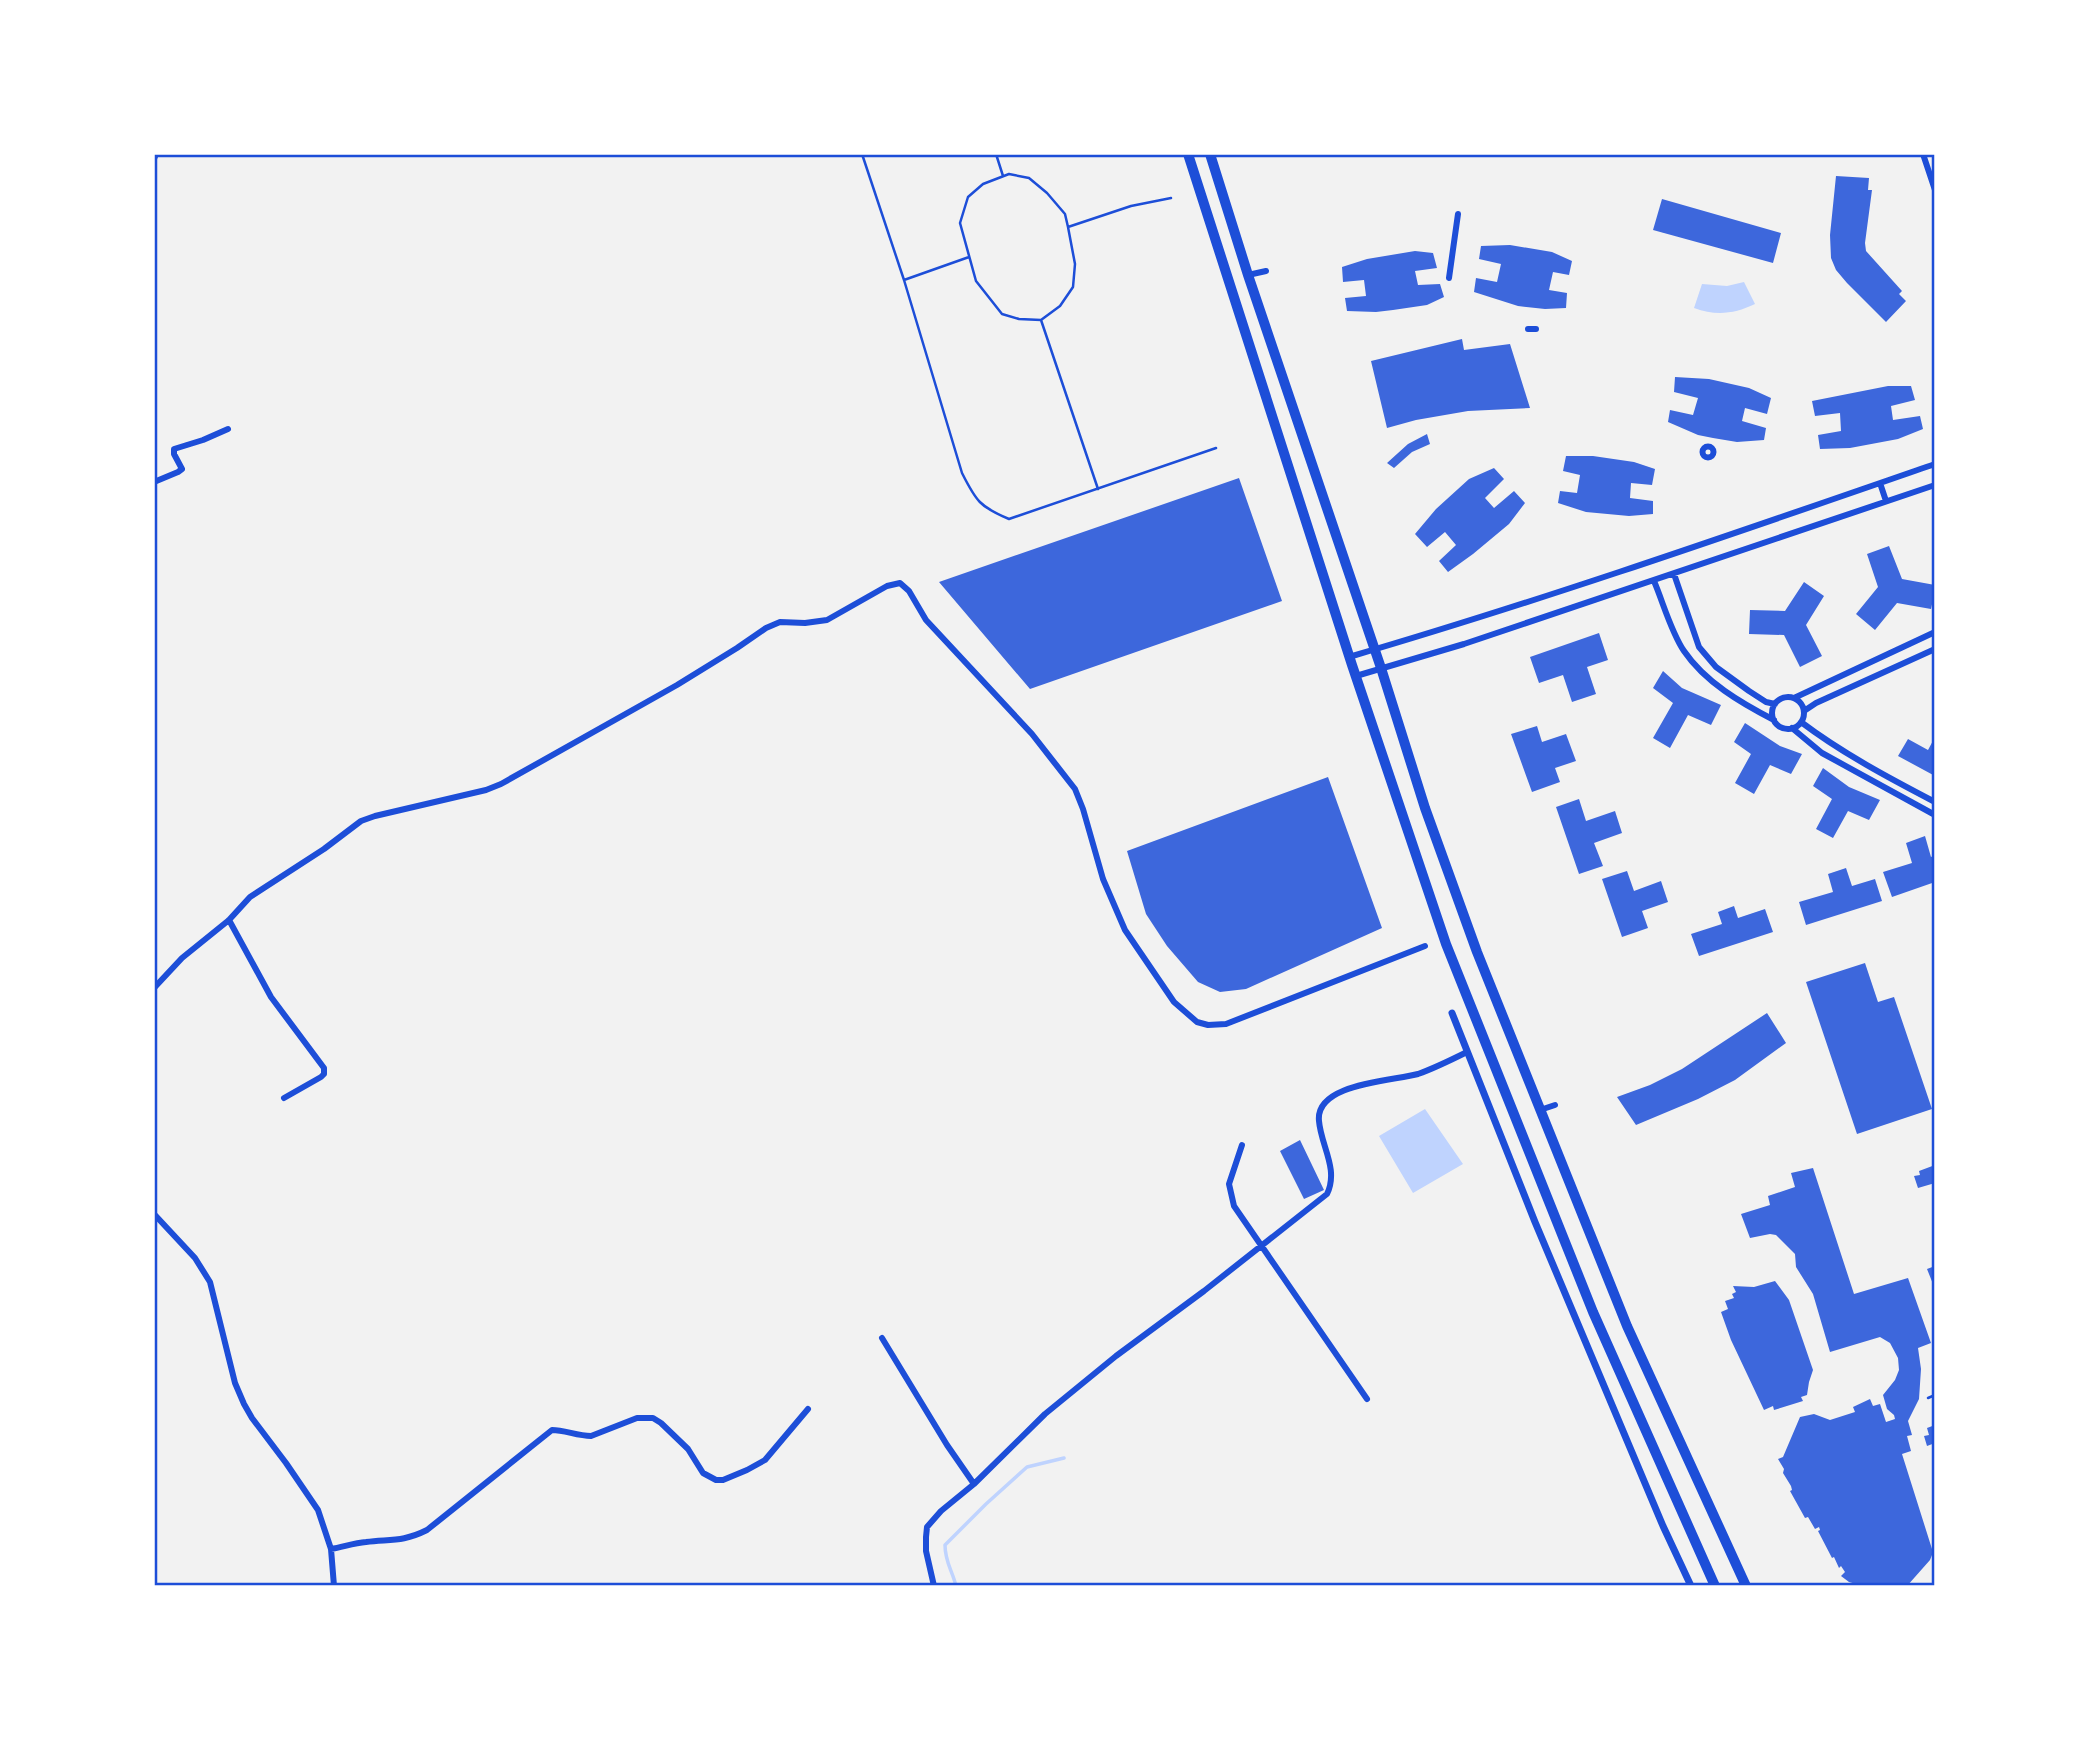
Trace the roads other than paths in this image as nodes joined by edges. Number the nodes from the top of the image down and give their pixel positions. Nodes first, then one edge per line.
1 (156, 154) edge
2 (862, 154) edge
3 (996, 154) edge
4 (1188, 154) edge
5 (1210, 154) edge
6 (1923, 154) edge
7 (154, 159) edge
8 (1003, 176) junction
9 (1935, 190) edge
10 (1171, 198) dead end
11 (1458, 214) dead end
12 (1068, 227) junction
13 (969, 257) junction
14 (1266, 271) dead end
15 (1248, 275) junction
16 (1449, 278) dead end
17 (904, 280) junction
18 (1041, 320) junction
19 (228, 429) dead end
20 (1216, 448) dead end
21 (1935, 464) edge
22 (154, 482) edge
23 (1880, 483) junction
24 (1935, 485) edge
25 (1098, 489) junction
26 (1886, 501) junction
27 (1674, 574) junction
28 (1654, 581) junction
29 (1935, 632) edge
30 (1375, 649) junction
31 (1935, 649) edge
32 (1349, 657) junction
33 (1381, 668) junction
34 (1356, 676) junction
35 (1794, 698) junction
36 (1775, 704) junction
37 (1804, 711) junction
38 (1774, 720) junction
39 (1801, 722) junction
40 (1792, 728) junction
41 (1935, 802) edge
42 (1935, 814) edge
43 (229, 920) junction
44 (1425, 946) dead end
45 (154, 988) edge
46 (1452, 1013) dead end
47 (1467, 1052) junction
48 (284, 1098) dead end
49 (1555, 1105) dead end
50 (1540, 1110) junction
51 (1242, 1145) dead end
52 (154, 1214) edge
53 (1262, 1245) junction
54 (882, 1338) dead end
55 (1367, 1399) dead end
56 (808, 1409) dead end
57 (974, 1484) junction
58 (331, 1549) junction
59 (334, 1586) edge
60 (934, 1586) edge
61 (1691, 1586) edge
62 (1715, 1586) edge
63 (1746, 1586) edge

1 - 7 street
2 - 17 lane
3 - 8 lane
4 - 32 main road
5 - 15 main road
6 - 9 street
8 - 12 lane
8 - 13 lane
10 - 12 lane
11 - 16 street
12 - 18 lane
13 - 17 lane
13 - 18 lane
14 - 15 street
15 - 30 main road
17 - 25 lane
18 - 25 lane
19 - 22 street
20 - 25 lane
21 - 23 street
23 - 26 street
23 - 30 street
24 - 26 street
26 - 27 street
27 - 28 street
27 - 36 street
28 - 33 street
28 - 38 street
29 - 35 street
30 - 32 street
30 - 33 main road
31 - 37 street
32 - 34 main road
33 - 34 street
33 - 50 main road
34 - 62 main road
35 - 36 street
35 - 37 street
36 - 38 street
37 - 39 street
38 - 40 street
39 - 40 street
39 - 41 street
40 - 42 street
43 - 44 street
43 - 45 street
43 - 48 street
46 - 47 street
47 - 53 street
47 - 61 street
49 - 50 street
50 - 63 main road
51 - 53 street
52 - 58 street
53 - 55 street
53 - 57 street
54 - 57 street
56 - 58 street
57 - 60 street
58 - 59 street

